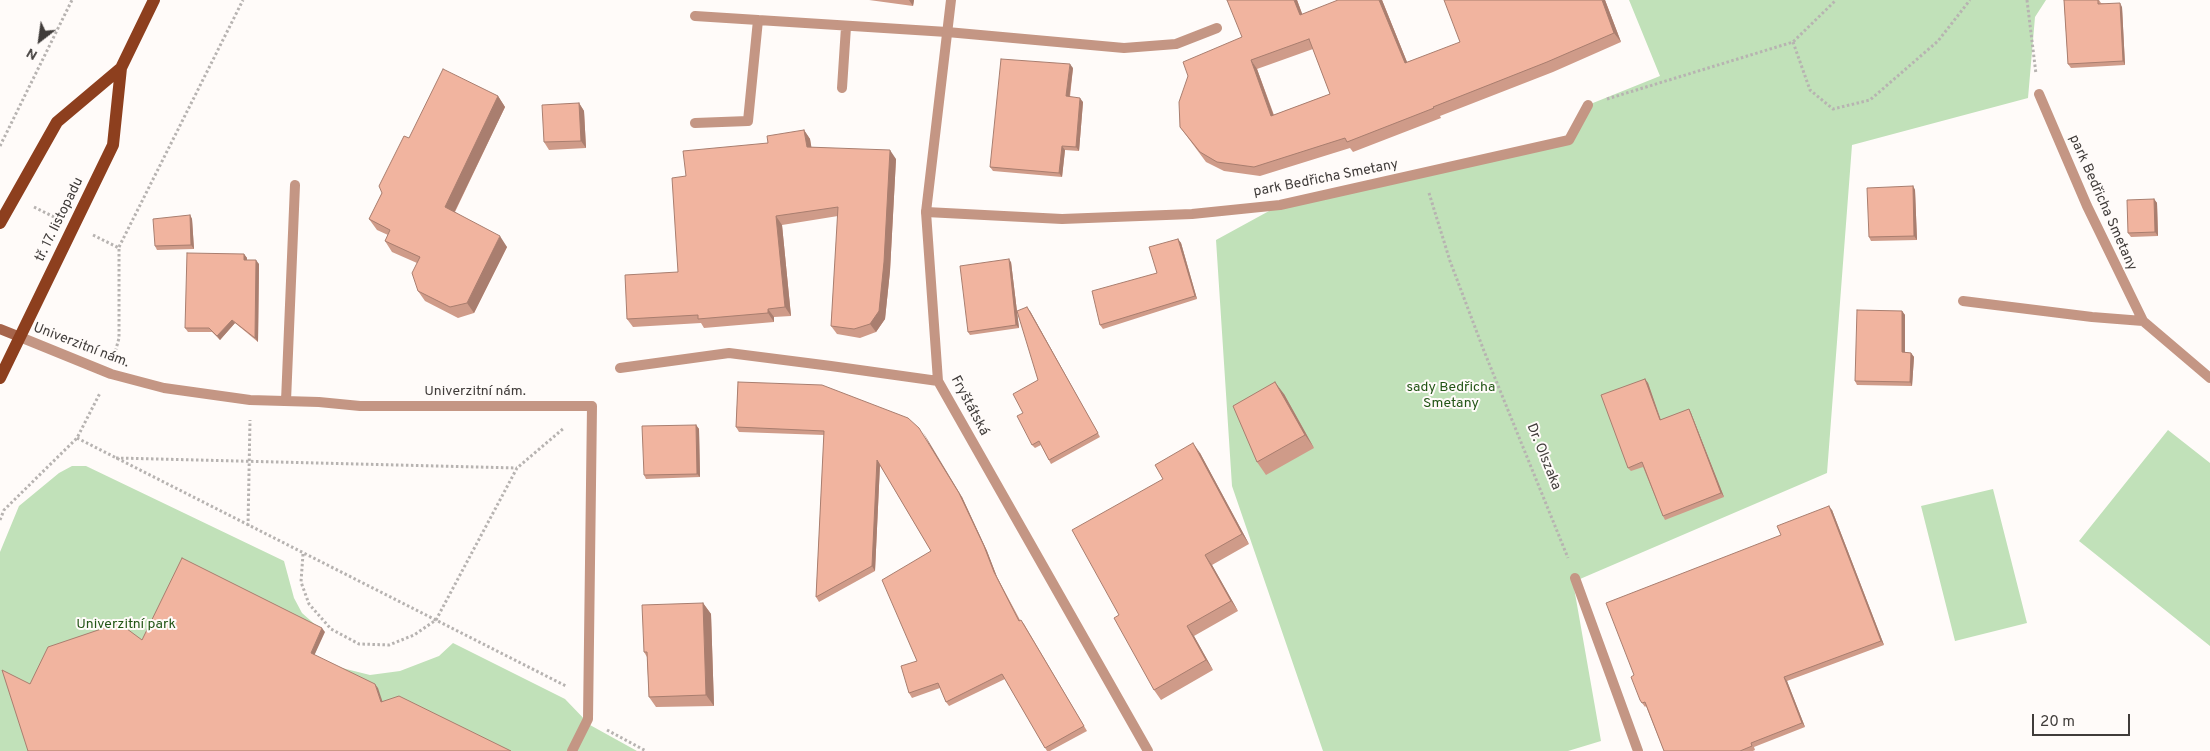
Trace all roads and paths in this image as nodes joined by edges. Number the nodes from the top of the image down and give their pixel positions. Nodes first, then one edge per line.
1 (72, 0) edge
2 (154, 0) edge
3 (243, 0) edge
4 (951, 0) edge
5 (1836, 0) edge
6 (1970, 0) edge
7 (2027, 0) edge
8 (695, 16) dead end
9 (758, 20) junction
10 (846, 26) junction
11 (1217, 28) dead end
12 (947, 32) junction
13 (1793, 42) junction
14 (122, 68) junction
15 (842, 88) dead end
16 (2039, 94) joint
17 (1588, 105) joint
18 (695, 123) dead end
19 (0, 146) edge
20 (1423, 174) junction
21 (295, 185) dead end
22 (926, 212) junction
23 (0, 223) edge
24 (118, 248) dead end
25 (1963, 301) dead end
26 (2143, 321) junction
27 (0, 329) edge
28 (20, 337) junction
29 (620, 368) dead end
30 (0, 378) edge
31 (2210, 378) edge
32 (938, 382) junction
33 (250, 400) junction
34 (286, 401) junction
35 (592, 406) junction
36 (77, 438) dead end
37 (115, 458) junction
38 (249, 460) junction
39 (518, 468) junction
40 (0, 509) edge
41 (0, 520) edge
42 (248, 526) junction
43 (302, 554) junction
44 (1575, 578) joint
45 (436, 620) junction
46 (589, 697) junction
47 (588, 719) junction
48 (572, 751) edge
49 (646, 751) edge
50 (1148, 751) edge
51 (1638, 751) edge

1 - 19 path
2 - 14 main road, tř. 17. listopadu
3 - 24 path
4 - 12 street, Fryštátská
5 - 13 path
6 - 13 path
7 - 16 path
8 - 9 street
9 - 10 street
9 - 18 street
10 - 12 street
10 - 15 street
11 - 12 street
12 - 22 street, Fryštátská
13 - 17 path
14 - 23 main road, tř. 17. listopadu
14 - 28 main road, tř. 17. listopadu
16 - 26 street, park Bedřicha Smetany
17 - 20 street, park Bedřicha Smetany
20 - 22 street, park Bedřicha Smetany
20 - 44 path, Dr. Olszaka
21 - 34 street
22 - 32 street, Fryštátská
25 - 26 street
26 - 31 street, park Bedřicha Smetany
27 - 28 street
28 - 30 main road, tř. 17. listopadu
28 - 33 street, Univerzitní nám.
29 - 32 street
32 - 50 street, Fryštátská
33 - 34 street, Univerzitní nám.
33 - 38 path
34 - 35 street, Univerzitní nám.
35 - 39 path
35 - 46 street
36 - 37 path
37 - 38 path
37 - 42 path
38 - 39 path
38 - 42 path
39 - 45 path
40 - 41 path
42 - 43 path
43 - 45 path
43 - 45 path
44 - 51 street
45 - 46 path
46 - 47 street
47 - 48 street
47 - 49 path

